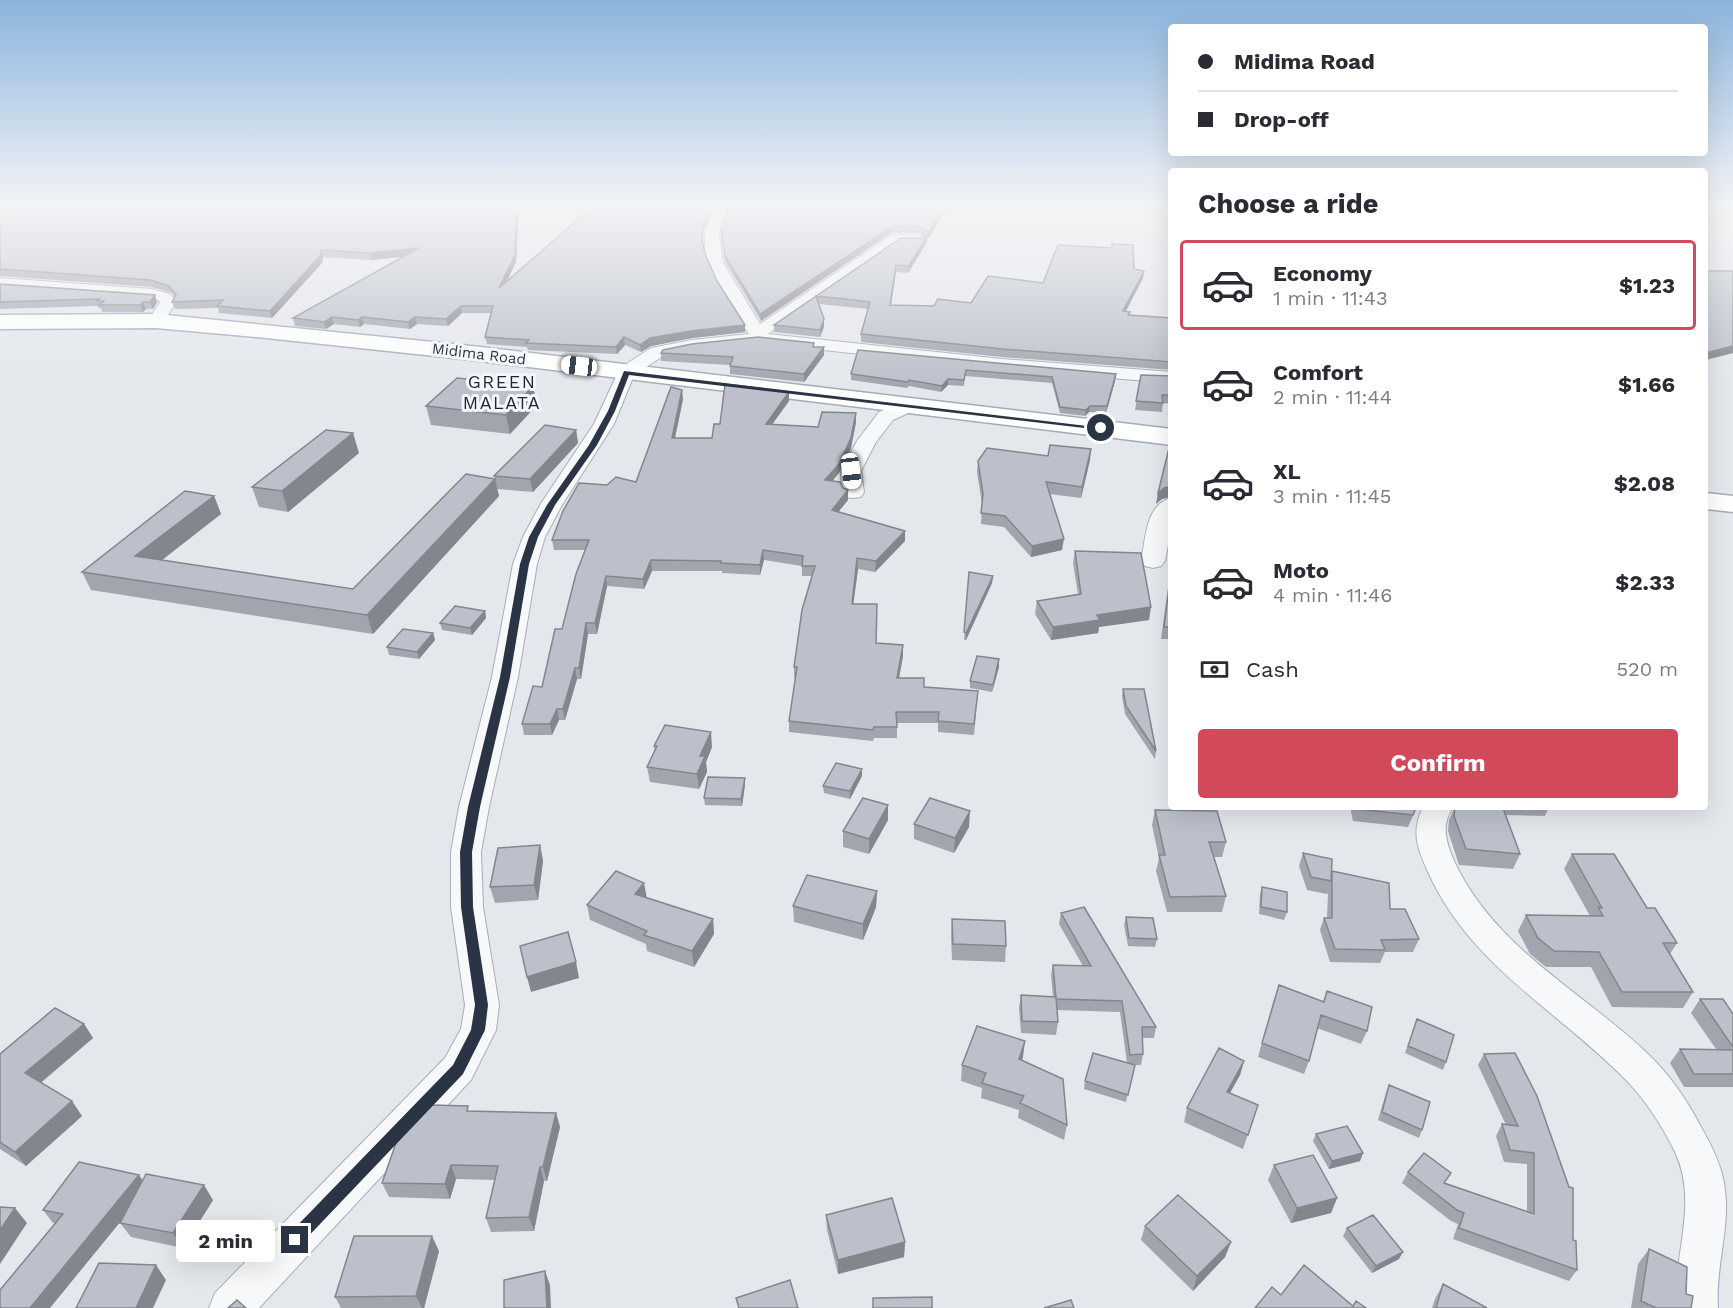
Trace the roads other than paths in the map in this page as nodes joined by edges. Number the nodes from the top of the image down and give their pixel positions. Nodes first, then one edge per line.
1 (716, 265) edge
2 (859, 265) edge
3 (0, 284) edge
4 (156, 321) junction
5 (0, 322) edge
6 (758, 336) junction
7 (626, 372) junction
8 (1168, 378) edge
9 (910, 405) junction
10 (1168, 437) edge
11 (853, 492) dead end
12 (1708, 501) edge
13 (1733, 504) edge
14 (1168, 507) edge
15 (1153, 561) dead end
16 (1437, 810) edge
17 (230, 1308) edge
18 (1697, 1308) edge

1 - 6 street
2 - 6 street
3 - 4 street
4 - 5 main road, Midima Road
4 - 7 main road, Midima Road
6 - 7 street
6 - 8 street
7 - 9 main road, Midima Road
7 - 17 street
9 - 10 main road, Midima Road
9 - 11 street
12 - 13 main road
14 - 15 street
16 - 18 street

